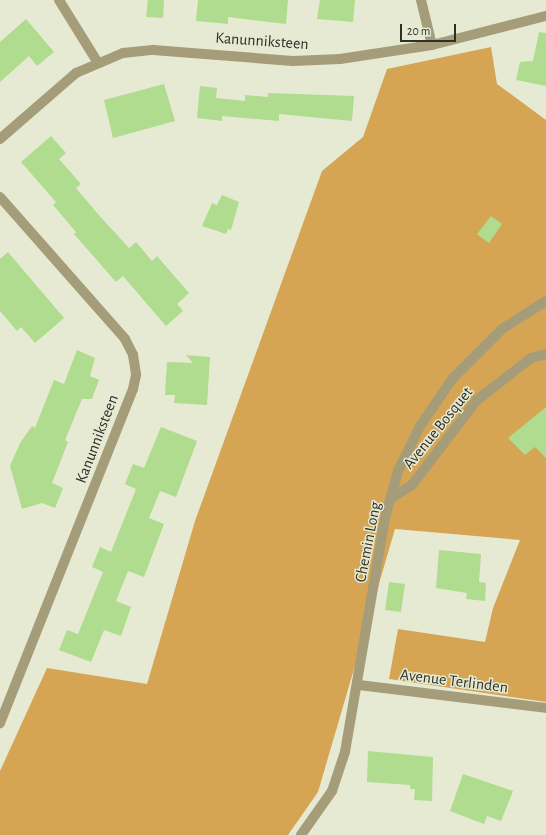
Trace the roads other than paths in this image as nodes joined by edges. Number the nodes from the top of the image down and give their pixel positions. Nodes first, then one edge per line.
1 (59, 0) edge
2 (421, 0) edge
3 (546, 16) edge
4 (432, 44) junction
5 (98, 63) junction
6 (0, 139) edge
7 (0, 197) edge
8 (546, 301) edge
9 (546, 354) edge
10 (393, 497) junction
11 (359, 685) junction
12 (546, 708) edge
13 (0, 724) edge
14 (301, 835) edge

1 - 5 street
2 - 4 street
3 - 4 street, Kanunniksteen
4 - 5 street, Kanunniksteen
5 - 6 street, Kanunniksteen
7 - 13 street, Kanunniksteen
8 - 10 street, Chemin Long
9 - 10 street, Avenue Bosquet
10 - 11 street, Chemin Long
11 - 12 street, Avenue Terlinden
11 - 14 street, Chemin Long

